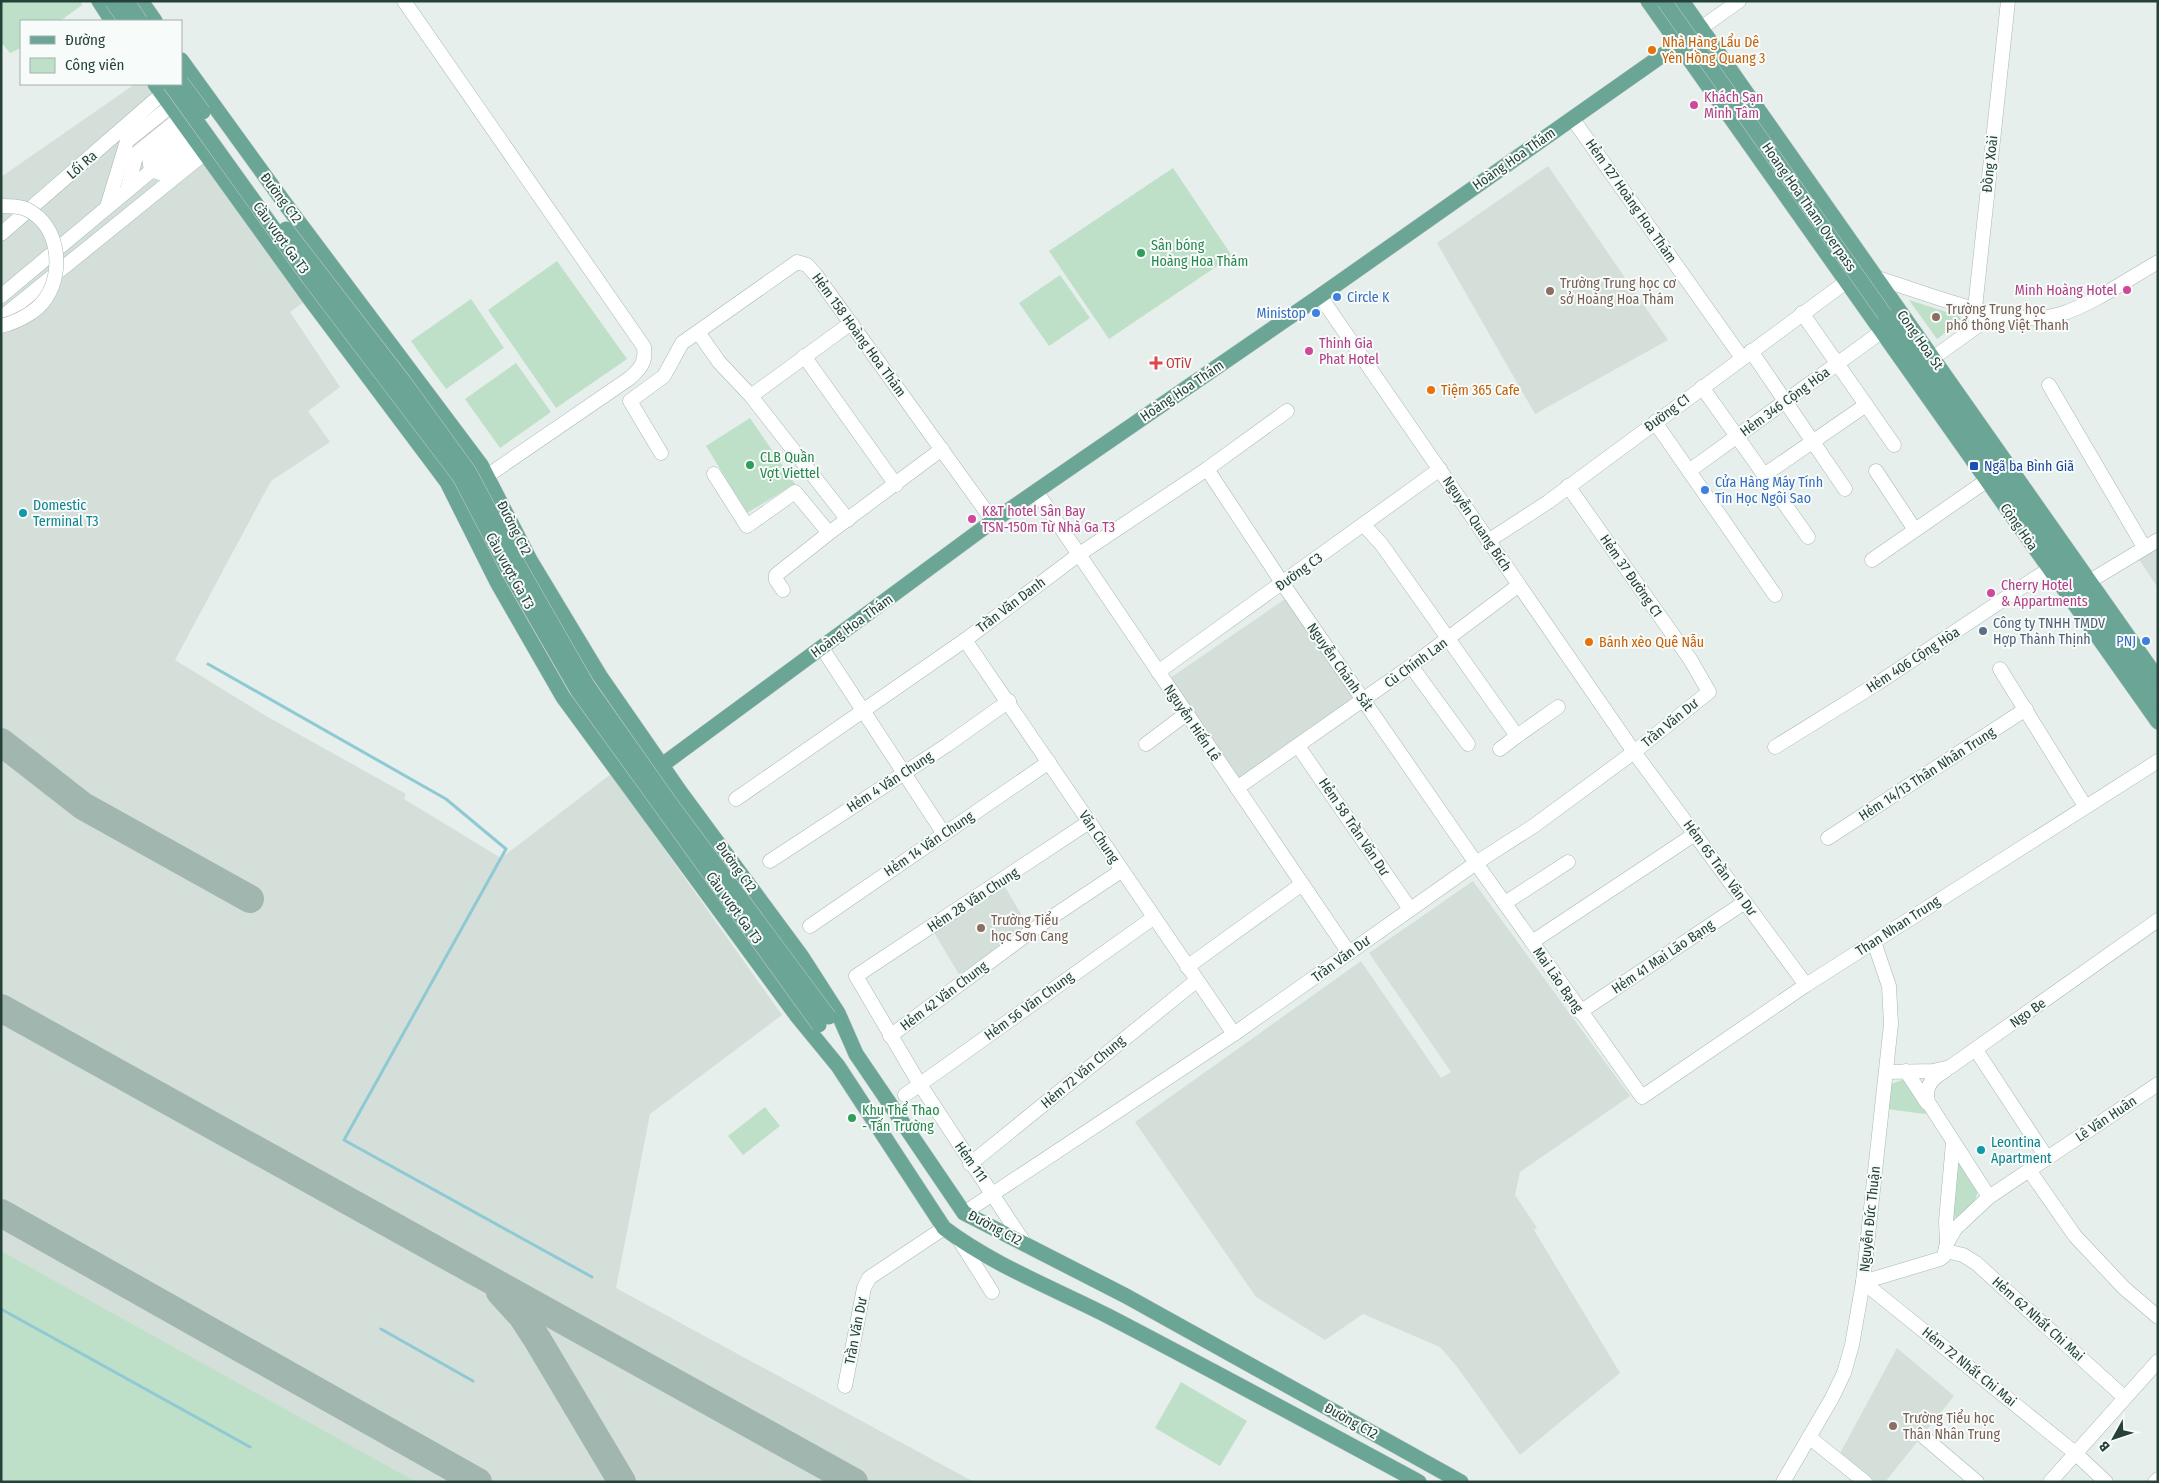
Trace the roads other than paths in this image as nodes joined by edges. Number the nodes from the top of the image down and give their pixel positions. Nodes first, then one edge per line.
1 (99, 1) edge
2 (112, 1) edge
3 (126, 1) edge
4 (133, 1) edge
5 (141, 1) edge
6 (404, 1) edge
7 (1648, 1) edge
8 (1664, 1) edge
9 (1682, 1) edge
10 (1740, 1) edge
11 (2008, 1) edge
12 (125, 20) edge
13 (139, 20) edge
14 (154, 20) edge
15 (1701, 28) junction
16 (1677, 44) junction
17 (184, 78) edge
18 (177, 85) edge
19 (1744, 88) junction
20 (1721, 105) junction
21 (215, 108) junction
22 (180, 116) edge
23 (1572, 118) junction
24 (151, 170) junction
25 (127, 190) junction
26 (1, 206) edge
27 (107, 208) junction
28 (1, 234) edge
29 (2158, 262) edge
30 (30, 273) junction
31 (1877, 278) junction
32 (1846, 282) junction
33 (346, 284) junction
34 (1, 296) edge
35 (1320, 296) junction
36 (310, 299) junction
37 (1, 304) edge
38 (1975, 308) junction
39 (1802, 313) junction
40 (1994, 314) junction
41 (1885, 315) joint
42 (1, 318) edge
43 (851, 323) junction
44 (1, 326) edge
45 (1976, 326) junction
46 (698, 332) junction
47 (1881, 332) junction
48 (1746, 354) junction
49 (804, 356) junction
50 (1933, 358) junction
51 (1838, 364) junction
52 (2049, 385) dead end
53 (1702, 387) junction
54 (751, 396) junction
55 (1785, 402) junction
56 (1866, 405) junction
57 (1287, 411) dead end
58 (1655, 422) junction
59 (1737, 436) junction
60 (1813, 442) junction
61 (1894, 445) dead end
62 (942, 449) junction
63 (661, 453) dead end
64 (1207, 469) junction
65 (1440, 470) junction
66 (1689, 471) junction
67 (1876, 471) dead end
68 (714, 474) dead end
69 (1764, 475) junction
70 (487, 476) junction
71 (1986, 481) junction
72 (896, 485) junction
73 (1568, 486) junction
74 (1845, 489) dead end
75 (1036, 491) junction
76 (848, 520) junction
77 (993, 521) junction
78 (1364, 525) junction
79 (1915, 530) junction
80 (829, 533) junction
81 (1808, 537) dead end
82 (2158, 540) edge
83 (1488, 541) junction
84 (2144, 547) junction
85 (1078, 555) junction
86 (1872, 560) dead end
87 (2050, 569) junction
88 (2090, 581) junction
89 (1283, 584) junction
90 (1519, 586) junction
91 (783, 590) dead end
92 (1775, 595) dead end
93 (965, 640) junction
94 (1447, 640) junction
95 (822, 648) junction
96 (1411, 666) junction
97 (2000, 669) dead end
98 (1158, 672) junction
99 (2158, 679) edge
100 (1709, 692) joint
101 (1364, 700) junction
102 (1009, 701) junction
103 (2158, 702) edge
104 (1558, 707) dead end
105 (2026, 709) junction
106 (863, 711) junction
107 (1186, 714) junction
108 (2158, 722) edge
109 (1517, 736) junction
110 (1146, 744) dead end
111 (1468, 744) dead end
112 (1298, 746) junction
113 (1775, 747) dead end
114 (1500, 749) dead end
115 (1634, 752) junction
116 (2158, 760) edge
117 (1049, 762) junction
118 (662, 765) junction
119 (904, 772) junction
120 (1237, 788) junction
121 (630, 789) junction
122 (736, 799) dead end
123 (2085, 806) junction
124 (1089, 822) junction
125 (944, 834) junction
126 (1695, 834) junction
127 (1828, 838) dead end
128 (770, 860) dead end
129 (1568, 862) dead end
130 (1476, 863) junction
131 (1121, 870) junction
132 (1302, 884) junction
133 (1745, 902) junction
134 (1505, 903) junction
135 (1410, 909) junction
136 (1153, 918) junction
137 (2158, 920) edge
138 (810, 926) dead end
139 (1532, 942) junction
140 (1874, 942) junction
141 (1349, 953) junction
142 (1187, 967) junction
143 (856, 976) joint
144 (1196, 981) junction
145 (1806, 985) junction
146 (1580, 1012) junction
147 (824, 1021) junction
148 (1234, 1034) junction
149 (890, 1036) junction
150 (1976, 1050) junction
151 (856, 1054) junction
152 (838, 1066) junction
153 (1950, 1067) junction
154 (1886, 1072) junction
155 (1906, 1072) junction
156 (919, 1083) junction
157 (2158, 1084) edge
158 (905, 1095) dead end
159 (1642, 1097) joint
160 (1932, 1110) junction
161 (1953, 1143) junction
162 (2047, 1158) junction
163 (970, 1164) junction
164 (2029, 1170) junction
165 (994, 1195) junction
166 (1989, 1197) junction
167 (964, 1213) junction
168 (944, 1228) junction
169 (958, 1238) junction
170 (1025, 1244) junction
171 (1947, 1247) junction
172 (1863, 1282) junction
173 (992, 1292) dead end
174 (2158, 1317) edge
175 (2158, 1361) edge
176 (846, 1386) dead end
177 (2124, 1397) junction
178 (1809, 1437) junction
179 (1924, 1437) dead end
180 (2074, 1452) junction
181 (2158, 1478) edge
182 (1418, 1482) edge
183 (1460, 1482) edge
184 (1782, 1482) edge
185 (1865, 1482) edge
186 (1978, 1482) edge
187 (2050, 1482) edge
188 (2106, 1482) edge
189 (2155, 1482) edge

1 - 4 main road
2 - 12 main road, bridge
3 - 13 main road, bridge
5 - 14 main road
6 - 70 street
7 - 16 main road, Cong Hoa St
8 - 41 main road, Hoang Hoa Tham Overpass, bridge
9 - 15 main road, Cong Hoa St
10 - 15 street, Hoàng Hoa Thám
11 - 38 street, Đồng Xoài
15 - 16 main road, Hoàng Hoa Thám
15 - 19 main road, Cong Hoa St
16 - 20 main road, Cong Hoa St
16 - 23 main road, Hoàng Hoa Thám
17 - 21 main road, Đường C12
17 - 147 main road, Cầu vượt Ga T3, bridge
18 - 22 main road
19 - 20 main road
19 - 31 main road, Cong Hoa St
20 - 32 main road, Cong Hoa St
21 - 22 main road
21 - 33 main road, Đường C12
22 - 24 street
22 - 24 street
22 - 25 street
22 - 27 street, Lối Ra
22 - 28 street, Lối Ra
22 - 36 main road, Đường C12
22 - 42 street
22 - 147 main road, Cầu vượt Ga T3, bridge
23 - 35 main road, Hoàng Hoa Thám
23 - 48 street, Hẻm 127 Hoàng Hoa Thám
24 - 25 street
25 - 27 street
26 - 44 street, bridge
27 - 30 street
29 - 40 street
30 - 34 street
30 - 37 street
31 - 38 street
31 - 50 main road, Cong Hoa St
32 - 39 street, Đường C1
32 - 47 main road, Cong Hoa St
33 - 36 main road
33 - 70 main road, Đường C12
35 - 65 street, Nguyễn Quang Bích
35 - 75 main road, Hoàng Hoa Thám
36 - 121 main road, Đường C12
38 - 40 street
38 - 45 street, Đồng Xoài
39 - 48 street, Đường C1
39 - 51 street
40 - 45 street
41 - 103 main road, Cong Hoa St
43 - 46 street, Hẻm 158 Hoàng Hoa Thám
43 - 49 street
43 - 62 street, Hẻm 158 Hoàng Hoa Thám
45 - 50 street
46 - 54 street
46 - 63 street, Hẻm 158 Hoàng Hoa Thám
47 - 51 street, Hẻm 346 Cộng Hòa
47 - 71 main road, Cộng Hòa
48 - 53 street, Đường C1
48 - 55 street, Hẻm 127 Hoàng Hoa Thám
49 - 54 street
49 - 72 street
50 - 88 main road, Cong Hoa St
51 - 55 street, Hẻm 346 Cộng Hòa
51 - 56 street
52 - 84 street
53 - 58 street, Đường C1
53 - 59 street
54 - 76 street
55 - 59 street, Hẻm 346 Cộng Hòa
55 - 60 street, Hẻm 127 Hoàng Hoa Thám
56 - 60 street
56 - 61 street
57 - 64 street, Trần Văn Danh
58 - 66 street
58 - 73 street, Đường C1
59 - 66 street, Hẻm 346 Cộng Hòa
59 - 69 street
60 - 69 street
60 - 74 street, Hẻm 127 Hoàng Hoa Thám
62 - 72 street
62 - 77 street, Hẻm 158 Hoàng Hoa Thám
64 - 85 street, Trần Văn Danh
64 - 89 street, Nguyễn Chánh Sắt
65 - 78 street, Đường C3
65 - 83 street, Nguyễn Quang Bích
66 - 92 street
67 - 79 street
68 - 80 street
69 - 81 street
70 - 118 main road, Đường C12
71 - 79 street
71 - 87 main road, Cộng Hòa
72 - 76 street
73 - 83 street, Đường C1
73 - 100 street, Hẻm 37 Đường C1
75 - 77 main road, Hoàng Hoa Thám
75 - 85 street, Nguyễn Hiến Lê
76 - 80 street
77 - 95 main road, Hoàng Hoa Thám
78 - 89 street, Đường C3
78 - 94 street
79 - 86 street
80 - 91 street
82 - 84 street
83 - 90 street, Nguyễn Quang Bích
84 - 88 street
85 - 93 street, Trần Văn Danh
85 - 98 street, Nguyễn Hiến Lê
87 - 108 main road, Cộng Hòa
87 - 113 street, Hẻm 406 Cộng Hòa
88 - 99 main road, Cong Hoa St
89 - 98 street, Đường C3
89 - 101 street, Nguyễn Chánh Sắt
90 - 94 street, Cù Chính Lan
90 - 115 street, Nguyễn Quang Bích
93 - 102 street, Văn Chung
93 - 106 street, Trần Văn Danh
94 - 96 street, Cù Chính Lan
94 - 109 street
95 - 106 street
95 - 118 main road, Hoàng Hoa Thám
96 - 101 street, Cù Chính Lan
96 - 111 street
97 - 105 street
98 - 107 street, Nguyễn Hiến Lê
100 - 115 street, Trần Văn Dư
101 - 112 street, Cù Chính Lan
101 - 130 street, Nguyễn Chánh Sắt
102 - 117 street, Văn Chung
102 - 119 street, Hẻm 4 Văn Chung
104 - 109 street
105 - 123 street
105 - 127 street, Hẻm 14/13 Thân Nhân Trung
106 - 119 street
106 - 122 street, Trần Văn Danh
107 - 110 street
107 - 120 street, Nguyễn Hiến Lê
109 - 114 street
112 - 120 street, Cù Chính Lan
112 - 135 street, Hẻm 58 Trần Văn Dư
115 - 126 street, Hẻm 65 Trần Văn Dư
115 - 130 street, Trần Văn Dư
116 - 123 street, Than Nhan Trung
117 - 124 street, Văn Chung
117 - 125 street, Hẻm 14 Văn Chung
118 - 121 main road, Hoàng Hoa Thám
118 - 151 main road, Đường C12
119 - 125 street
119 - 128 street, Hẻm 4 Văn Chung
120 - 132 street, Nguyễn Hiến Lê
121 - 152 main road, Đường C12
123 - 140 street, Than Nhan Trung
124 - 131 street, Văn Chung
124 - 143 street, Hẻm 28 Văn Chung
125 - 138 street, Hẻm 14 Văn Chung
126 - 133 street, Hẻm 65 Trần Văn Dư
126 - 139 street
129 - 134 street
130 - 134 street, Mai Lão Bạng
130 - 135 street, Trần Văn Dư
131 - 136 street, Văn Chung
131 - 149 street, Hẻm 42 Văn Chung
132 - 141 street, Nguyễn Hiến Lê
132 - 142 street
133 - 145 street, Hẻm 65 Trần Văn Dư
133 - 146 street, Hẻm 41 Mai Lão Bạng
134 - 139 street, Mai Lão Bạng
135 - 141 street, Trần Văn Dư
136 - 142 street, Văn Chung
136 - 156 street, Hẻm 56 Văn Chung
137 - 150 street, Ngo Be
139 - 146 street, Mai Lão Bạng
140 - 145 street, Than Nhan Trung
140 - 154 street, Nguyễn Đức Thuận
141 - 148 street, Trần Văn Dư
142 - 144 street, Văn Chung
143 - 149 street, Hẻm 111
144 - 148 street, Văn Chung
144 - 163 street, Hẻm 72 Văn Chung
145 - 159 street, Than Nhan Trung
146 - 159 street, Mai Lão Bạng
147 - 151 main road, Cầu vượt Ga T3
147 - 152 main road, Cầu vượt Ga T3
148 - 165 street, Trần Văn Dư
149 - 156 street, Hẻm 111
150 - 153 street, Ngo Be
150 - 162 street
151 - 167 main road, Đường C12
152 - 168 main road, Đường C12
153 - 155 street, Ngo Be
153 - 160 street
154 - 155 street, Ngo Be
154 - 172 street, Nguyễn Đức Thuận
155 - 160 street
156 - 158 street, Hẻm 56 Văn Chung
156 - 163 street, Hẻm 111
157 - 162 street, Lê Văn Huân
160 - 161 street
161 - 166 street
161 - 171 street
162 - 164 street, Lê Văn Huân
163 - 165 street, Hẻm 111
164 - 166 street, Lê Văn Huân
164 - 174 street
165 - 167 street, Trần Văn Dư
165 - 170 street, Hẻm 111
166 - 171 street, Lê Văn Huân
167 - 170 main road, Đường C12
168 - 169 main road, Đường C12
168 - 176 street, Trần Văn Dư
169 - 173 street
169 - 182 main road, Đường C12
170 - 183 main road, Đường C12
171 - 172 street, Lê Văn Huân
171 - 177 street, Hẻm 62 Nhất Chi Mai
172 - 178 street, Nguyễn Đức Thuận
172 - 180 street, Hẻm 72 Nhất Chi Mai
175 - 177 street
177 - 180 street
178 - 184 street, Nguyễn Đức Thuận
178 - 185 street
179 - 186 street
180 - 187 street
180 - 188 street, Hẻm 72 Nhất Chi Mai
181 - 189 street

